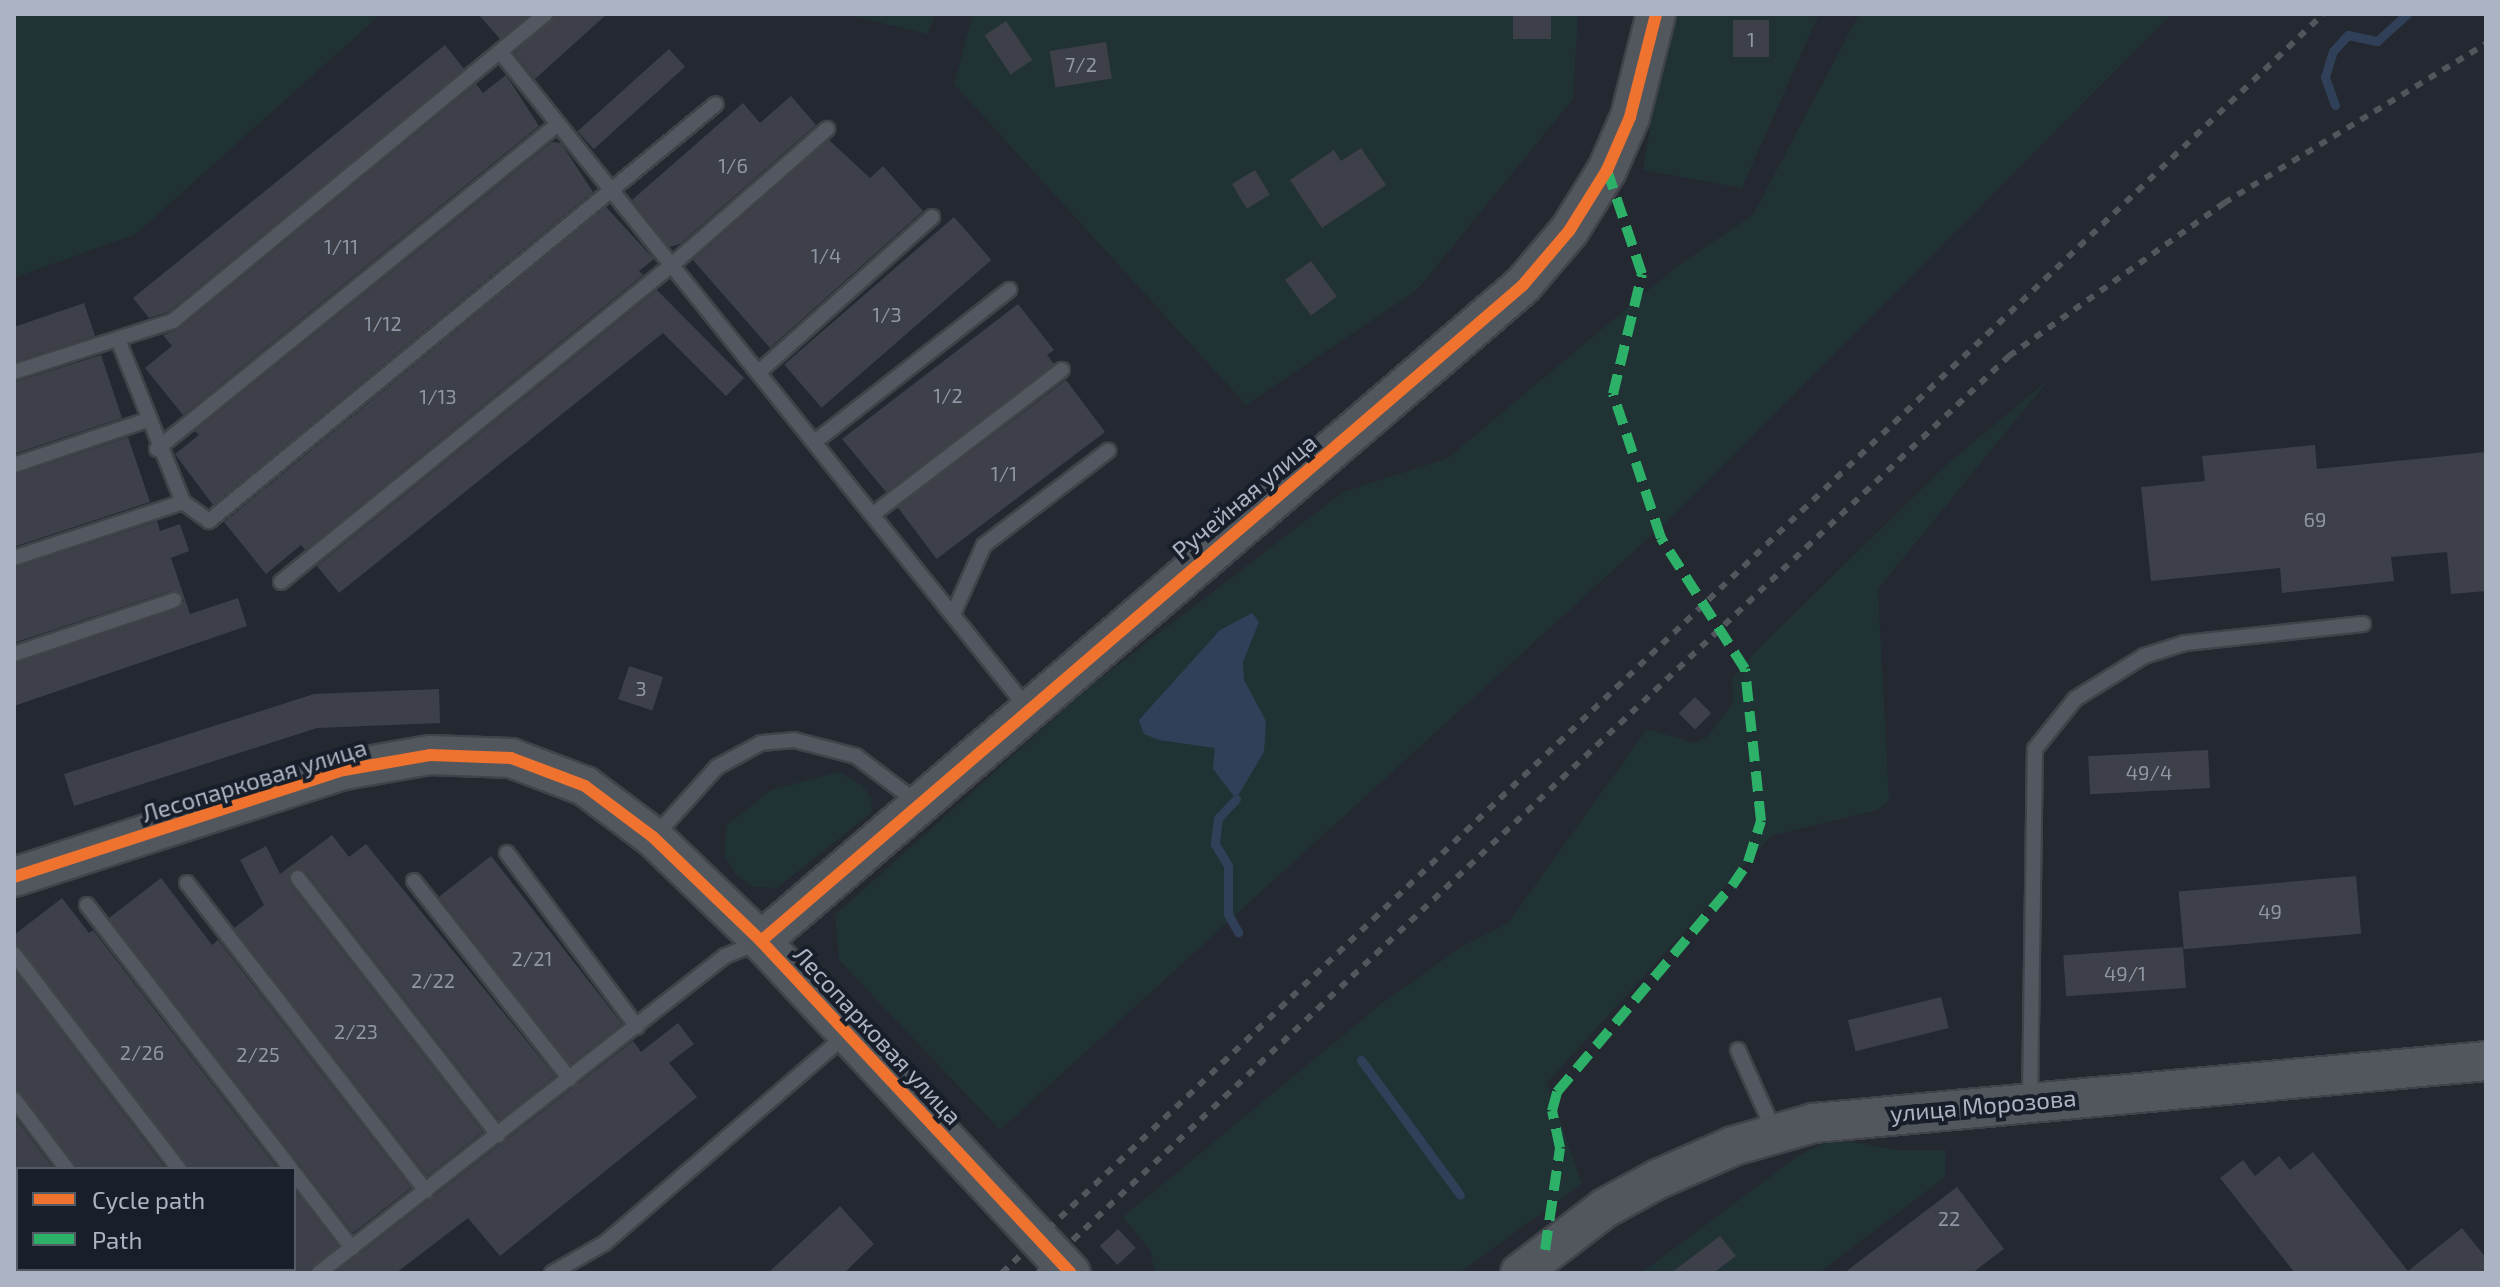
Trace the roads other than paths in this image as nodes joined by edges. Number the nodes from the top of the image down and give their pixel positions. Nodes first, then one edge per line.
1 (546, 14) edge
2 (1656, 14) edge
3 (502, 54) junction
4 (716, 104) dead end
5 (558, 124) junction
6 (827, 129) dead end
7 (614, 193) junction
8 (932, 217) dead end
9 (673, 264) junction
10 (1009, 290) dead end
11 (119, 342) junction
12 (1062, 370) dead end
13 (760, 371) junction
14 (14, 372) edge
15 (145, 421) junction
16 (817, 440) junction
17 (157, 449) junction
18 (1108, 451) dead end
19 (14, 465) edge
20 (183, 502) junction
21 (876, 512) junction
22 (14, 558) edge
23 (281, 582) dead end
24 (174, 600) dead end
25 (954, 612) junction
26 (2363, 624) dead end
27 (14, 654) edge
28 (1028, 709) junction
29 (918, 803) junction
30 (653, 837) junction
31 (507, 853) dead end
32 (14, 877) edge
33 (298, 878) dead end
34 (414, 881) dead end
35 (187, 883) dead end
36 (87, 905) dead end
37 (761, 941) junction
38 (14, 954) edge
39 (637, 1027) junction
40 (846, 1035) junction
41 (1738, 1050) dead end
42 (2486, 1061) edge
43 (570, 1079) junction
44 (14, 1099) edge
45 (2030, 1102) junction
46 (1775, 1133) junction
47 (498, 1135) junction
48 (65, 1167) edge
49 (177, 1167) edge
50 (290, 1167) edge
51 (296, 1175) edge
52 (426, 1191) junction
53 (352, 1248) junction
54 (1542, 1265) edge
55 (319, 1273) edge
56 (552, 1273) edge
57 (1071, 1273) edge

1 - 3 lane
2 - 28 street, Ручейная улица
3 - 5 lane
3 - 11 lane
4 - 7 lane
5 - 7 lane
5 - 17 lane
6 - 9 lane
7 - 9 lane
7 - 20 lane
8 - 13 lane
9 - 13 lane
9 - 23 lane
10 - 16 lane
11 - 14 lane
11 - 15 lane
12 - 21 lane
13 - 16 lane
15 - 17 lane
15 - 19 lane
16 - 21 lane
17 - 20 lane
18 - 25 lane
20 - 22 lane
21 - 25 lane
24 - 27 lane
25 - 28 lane
26 - 45 lane
28 - 29 street, Ручейная улица
29 - 30 lane
29 - 37 street, Ручейная улица
30 - 32 street, Лесопарковая улица
30 - 37 street, Лесопарковая улица
31 - 39 lane
33 - 47 lane
34 - 43 lane
35 - 52 lane
36 - 50 lane
37 - 39 lane
37 - 40 street, Лесопарковая улица
38 - 49 lane
39 - 43 lane
40 - 56 lane
40 - 57 street, Лесопарковая улица
41 - 46 lane
42 - 45 street, улица Морозова
43 - 47 lane
44 - 48 lane
45 - 46 street, улица Морозова
46 - 54 street, улица Морозова
47 - 52 lane
51 - 53 lane
52 - 53 lane
53 - 55 lane

